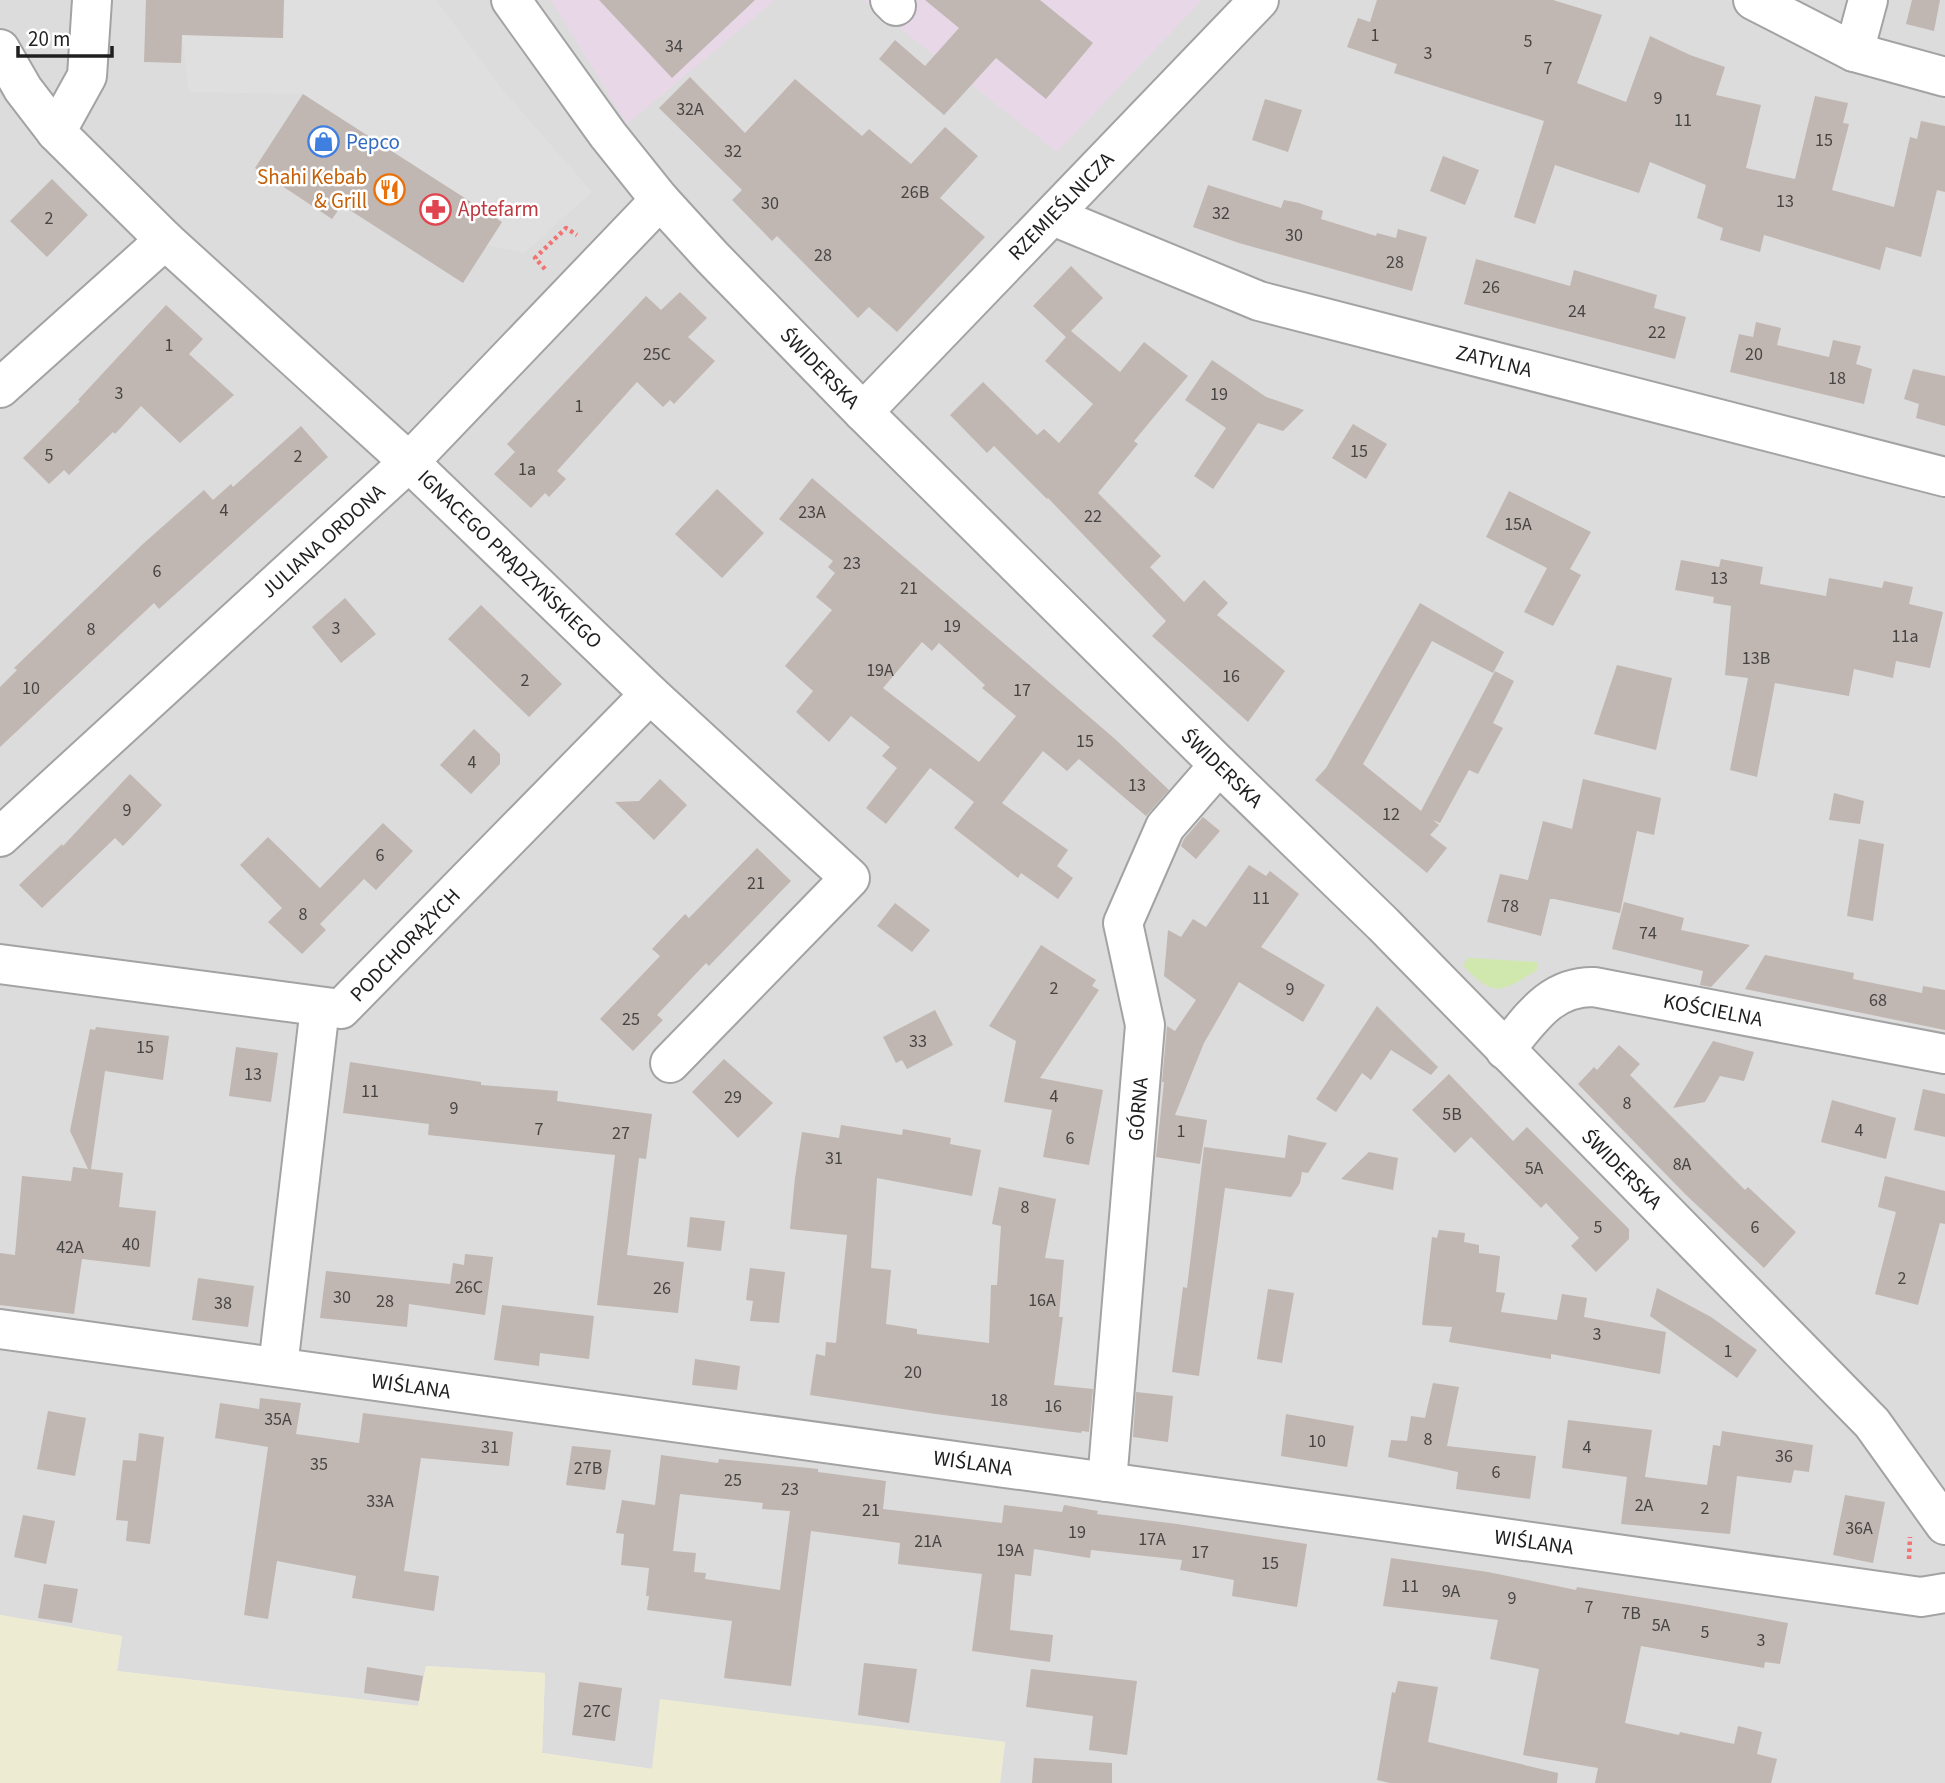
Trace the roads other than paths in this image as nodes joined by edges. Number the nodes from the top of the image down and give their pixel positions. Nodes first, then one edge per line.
1 (92, 0) edge
2 (511, 0) edge
3 (1259, 0) edge
4 (1753, 0) edge
5 (1868, 0) edge
6 (0, 49) edge
7 (1854, 52) junction
8 (1945, 77) edge
9 (11, 94) edge
10 (56, 132) junction
11 (660, 200) junction
12 (1052, 216) junction
13 (165, 240) junction
14 (0, 388) edge
15 (863, 412) junction
16 (409, 462) junction
17 (1945, 477) edge
18 (650, 694) junction
19 (1219, 765) junction
20 (0, 837) edge
21 (0, 964) edge
22 (320, 1007) junction
23 (1505, 1050) junction
24 (1945, 1054) edge
25 (670, 1063) dead end
26 (0, 1329) edge
27 (278, 1367) junction
28 (1872, 1423) junction
29 (1945, 1479) edge
30 (1107, 1482) junction
31 (1945, 1525) edge
32 (1945, 1593) edge

1 - 10 street
2 - 11 street, ŚWIDERSKA
3 - 12 street, RZEMIEŚLNICZA
4 - 7 street
5 - 7 street
6 - 9 street, IGNACEGO PRĄDZYŃSKIEGO
7 - 8 street
9 - 10 street, IGNACEGO PRĄDZYŃSKIEGO
10 - 13 street, IGNACEGO PRĄDZYŃSKIEGO
11 - 15 street, ŚWIDERSKA
11 - 16 street, JULIANA ORDONA
12 - 15 street, RZEMIEŚLNICZA
12 - 17 street, ZATYLNA
13 - 14 street
13 - 16 street, IGNACEGO PRĄDZYŃSKIEGO
15 - 19 street, ŚWIDERSKA
16 - 18 street, IGNACEGO PRĄDZYŃSKIEGO
16 - 20 street, JULIANA ORDONA
18 - 22 street, PODCHORĄŻYCH
18 - 25 street, IGNACEGO PRĄDZYŃSKIEGO
19 - 23 street, ŚWIDERSKA
19 - 30 street, GÓRNA
21 - 22 street, PODCHORĄŻYCH
22 - 27 street
23 - 24 street, KOŚCIELNA
23 - 28 street, ŚWIDERSKA
26 - 27 street, WIŚLANA
27 - 30 street, WIŚLANA
28 - 29 street
28 - 31 street, ŚWIDERSKA
30 - 32 street, WIŚLANA

